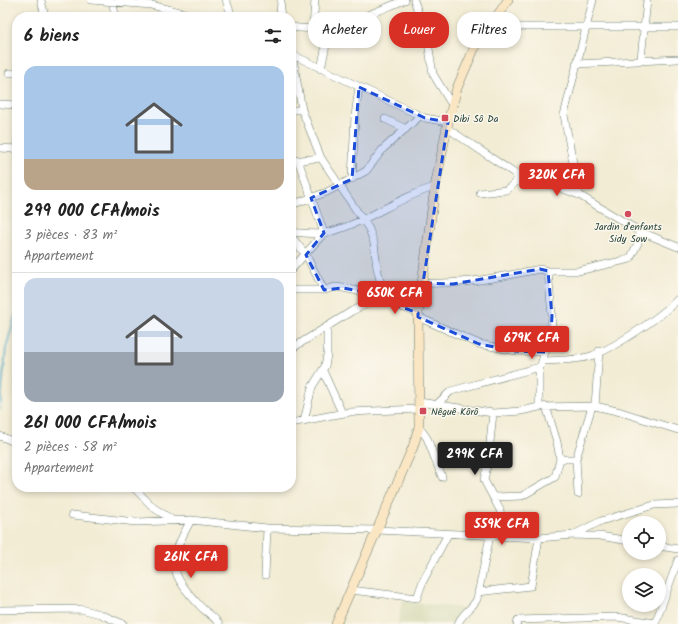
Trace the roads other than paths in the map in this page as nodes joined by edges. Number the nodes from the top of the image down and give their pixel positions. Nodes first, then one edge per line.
1 (41, 0) edge
2 (92, 0) edge
3 (226, 0) edge
4 (281, 0) edge
5 (315, 0) edge
6 (405, 0) edge
7 (414, 0) edge
8 (508, 0) edge
9 (593, 0) edge
10 (647, 0) edge
11 (107, 1) edge
12 (44, 12) edge
13 (113, 12) edge
14 (180, 12) edge
15 (230, 12) edge
16 (280, 12) edge
17 (314, 12) edge
18 (375, 12) edge
19 (500, 12) edge
20 (296, 27) edge
21 (521, 27) edge
22 (585, 27) junction
23 (645, 27) junction
24 (678, 27) edge
25 (308, 28) edge
26 (325, 48) edge
27 (475, 48) edge
28 (296, 56) edge
29 (678, 58) edge
30 (641, 59) junction
31 (576, 64) junction
32 (320, 69) junction
33 (296, 76) edge
34 (360, 87) junction
35 (296, 92) edge
36 (299, 93) junction
37 (0, 104) edge
38 (452, 104) junction
39 (12, 105) edge
40 (296, 110) edge
41 (302, 110) junction
42 (420, 116) junction
43 (386, 119) dead end
44 (448, 125) junction
45 (406, 129) junction
46 (0, 148) edge
47 (12, 149) edge
48 (321, 158) junction
49 (296, 161) edge
50 (296, 165) edge
51 (517, 175) junction
52 (352, 179) junction
53 (340, 185) junction
54 (436, 187) junction
55 (480, 193) dead end
56 (579, 195) junction
57 (312, 198) junction
58 (296, 203) edge
59 (364, 219) junction
60 (639, 231) junction
61 (296, 232) edge
62 (324, 233) junction
63 (296, 242) edge
64 (678, 247) edge
65 (306, 255) junction
66 (296, 265) edge
67 (548, 271) junction
68 (422, 283) junction
69 (296, 290) edge
70 (324, 290) junction
71 (384, 296) junction
72 (678, 299) edge
73 (418, 315) junction
74 (327, 327) junction
75 (296, 346) edge
76 (599, 351) junction
77 (545, 352) junction
78 (541, 364) junction
79 (323, 371) junction
80 (437, 404) junction
81 (419, 405) junction
82 (543, 406) junction
83 (594, 406) junction
84 (493, 413) junction
85 (342, 414) junction
86 (304, 421) junction
87 (296, 422) dead end
88 (418, 427) junction
89 (678, 430) edge
90 (0, 436) edge
91 (12, 441) edge
92 (560, 458) junction
93 (576, 459) junction
94 (442, 477) dead end
95 (138, 492) edge
96 (578, 494) dead end
97 (493, 497) junction
98 (678, 504) edge
99 (72, 515) dead end
100 (192, 520) junction
101 (174, 522) junction
102 (267, 528) junction
103 (377, 530) junction
104 (448, 534) junction
105 (573, 535) junction
106 (490, 536) junction
107 (503, 537) junction
108 (538, 538) junction
109 (622, 540) edge
110 (666, 547) edge
111 (678, 549) edge
112 (678, 560) edge
113 (265, 575) dead end
114 (351, 590) junction
115 (478, 592) junction
116 (0, 610) edge
117 (595, 621) edge
118 (123, 624) edge
119 (219, 624) edge
120 (336, 624) edge
121 (458, 624) edge
122 (517, 624) edge
123 (655, 624) edge

1 - 12 street
2 - 11 street
3 - 15 street
4 - 16 street
5 - 17 street
6 - 18 street
7 - 38 street
8 - 19 street
9 - 22 street
10 - 23 street
11 - 13 street
11 - 14 street
20 - 25 street
21 - 22 street
22 - 23 street
22 - 31 street
23 - 24 street
23 - 30 street
26 - 32 street
27 - 38 street
28 - 32 street
29 - 30 street
30 - 31 street
31 - 56 street
32 - 34 street
33 - 36 street
34 - 42 street
34 - 52 street
35 - 36 street
36 - 41 street
37 - 39 street
38 - 44 street
40 - 41 street
41 - 48 street
42 - 44 street
42 - 45 street
43 - 45 street
44 - 51 street
44 - 54 street
45 - 52 street
46 - 47 street
48 - 49 street
48 - 53 street
50 - 57 street
51 - 55 street
51 - 56 street
52 - 53 street
53 - 57 street
53 - 59 street
54 - 59 street
54 - 68 street
56 - 60 street
57 - 58 street
57 - 62 street
59 - 62 street
59 - 71 street
60 - 64 street
60 - 67 street
61 - 62 street
62 - 65 street
63 - 65 street
65 - 66 street
65 - 70 street
67 - 68 street
67 - 77 street
68 - 73 street
69 - 70 street
70 - 71 street
71 - 73 street
71 - 74 street
72 - 76 street
73 - 77 street
73 - 81 street
74 - 75 street
74 - 79 street
76 - 78 street
76 - 83 street
77 - 78 street
78 - 80 street
78 - 82 street
79 - 85 street
79 - 86 street
80 - 81 street
80 - 84 street
81 - 85 street
81 - 88 street
82 - 83 street
82 - 84 street
82 - 92 street
83 - 89 street
83 - 93 street
84 - 97 street
85 - 86 street
86 - 87 street
88 - 94 street
88 - 103 street
90 - 91 street
92 - 93 street
92 - 97 street
93 - 96 street
95 - 101 street
97 - 107 street
98 - 105 street
99 - 101 street
100 - 101 street
100 - 102 street
100 - 119 street
102 - 103 street
102 - 113 street
103 - 104 street
103 - 114 street
104 - 106 street
104 - 114 street
105 - 108 street
105 - 109 street
106 - 107 street
106 - 115 street
107 - 108 street
108 - 115 street
110 - 111 street
112 - 123 street
114 - 120 street
115 - 121 street
116 - 118 street
117 - 122 street
117 - 123 street

